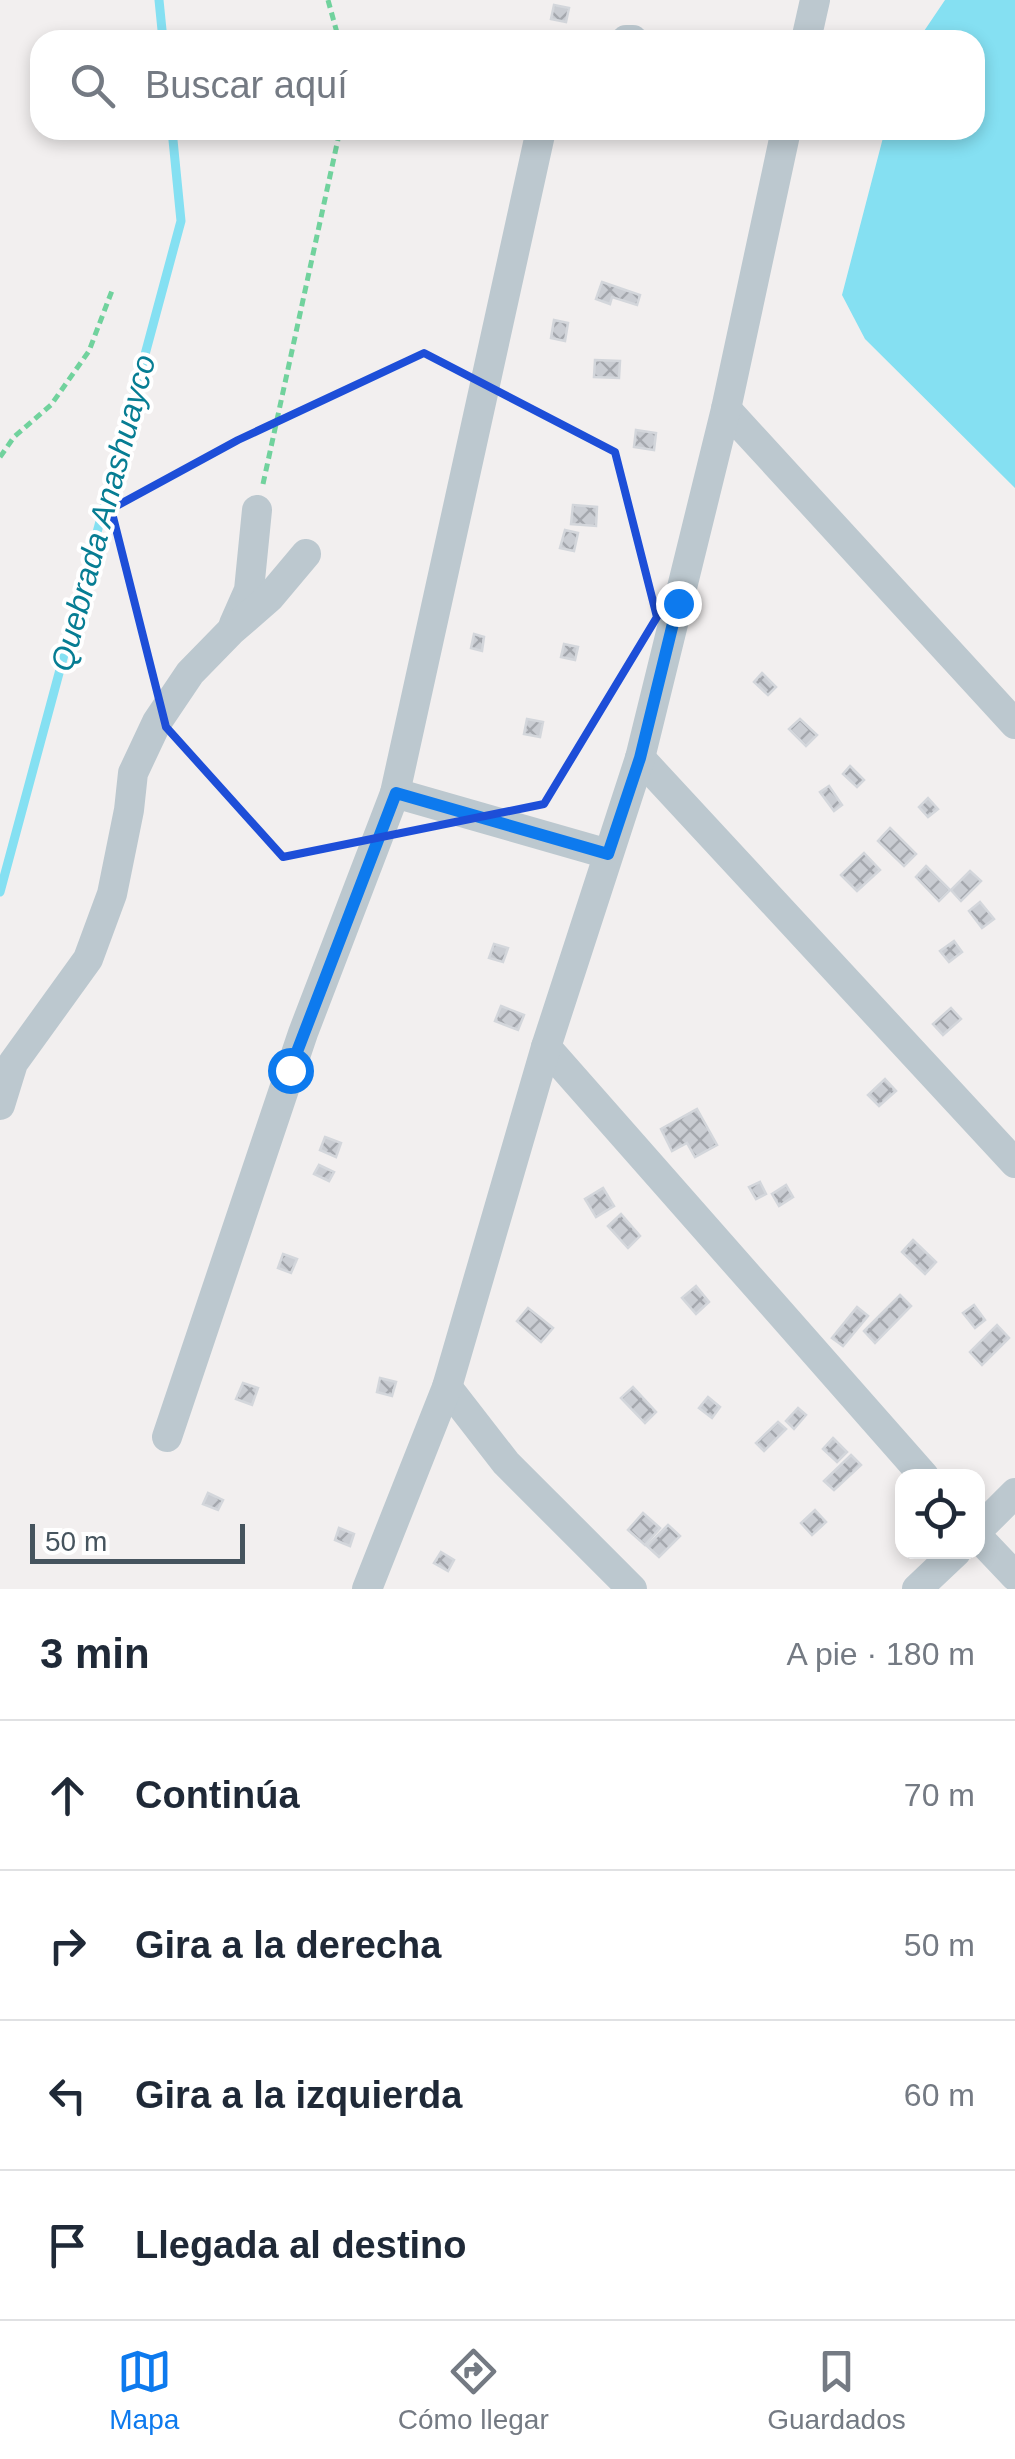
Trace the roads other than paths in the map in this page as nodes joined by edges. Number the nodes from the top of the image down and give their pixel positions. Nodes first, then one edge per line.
1 (815, 0) edge
2 (808, 30) edge
3 (540, 140) edge
4 (784, 140) edge
5 (726, 409) junction
6 (257, 510) road end
7 (306, 554) dead end
8 (231, 631) junction
9 (1015, 724) edge
10 (640, 758) junction
11 (396, 793) junction
12 (608, 854) junction
13 (546, 1047) junction
14 (0, 1104) edge
15 (1015, 1163) edge
16 (447, 1387) junction
17 (167, 1438) dead end
18 (918, 1469) edge
19 (1015, 1493) edge
20 (985, 1526) edge
21 (985, 1542) edge
22 (949, 1559) edge
23 (1015, 1576) edge
24 (368, 1589) edge
25 (632, 1589) edge
26 (918, 1589) edge

1 - 2 street
3 - 11 street
4 - 5 street
5 - 9 street
5 - 10 street
6 - 8 street
7 - 8 street
8 - 14 street
10 - 12 street
10 - 15 street
11 - 12 street
11 - 17 street
12 - 13 street
13 - 16 street
13 - 18 street
16 - 24 street
16 - 25 street
19 - 20 street
21 - 23 street
22 - 26 street

